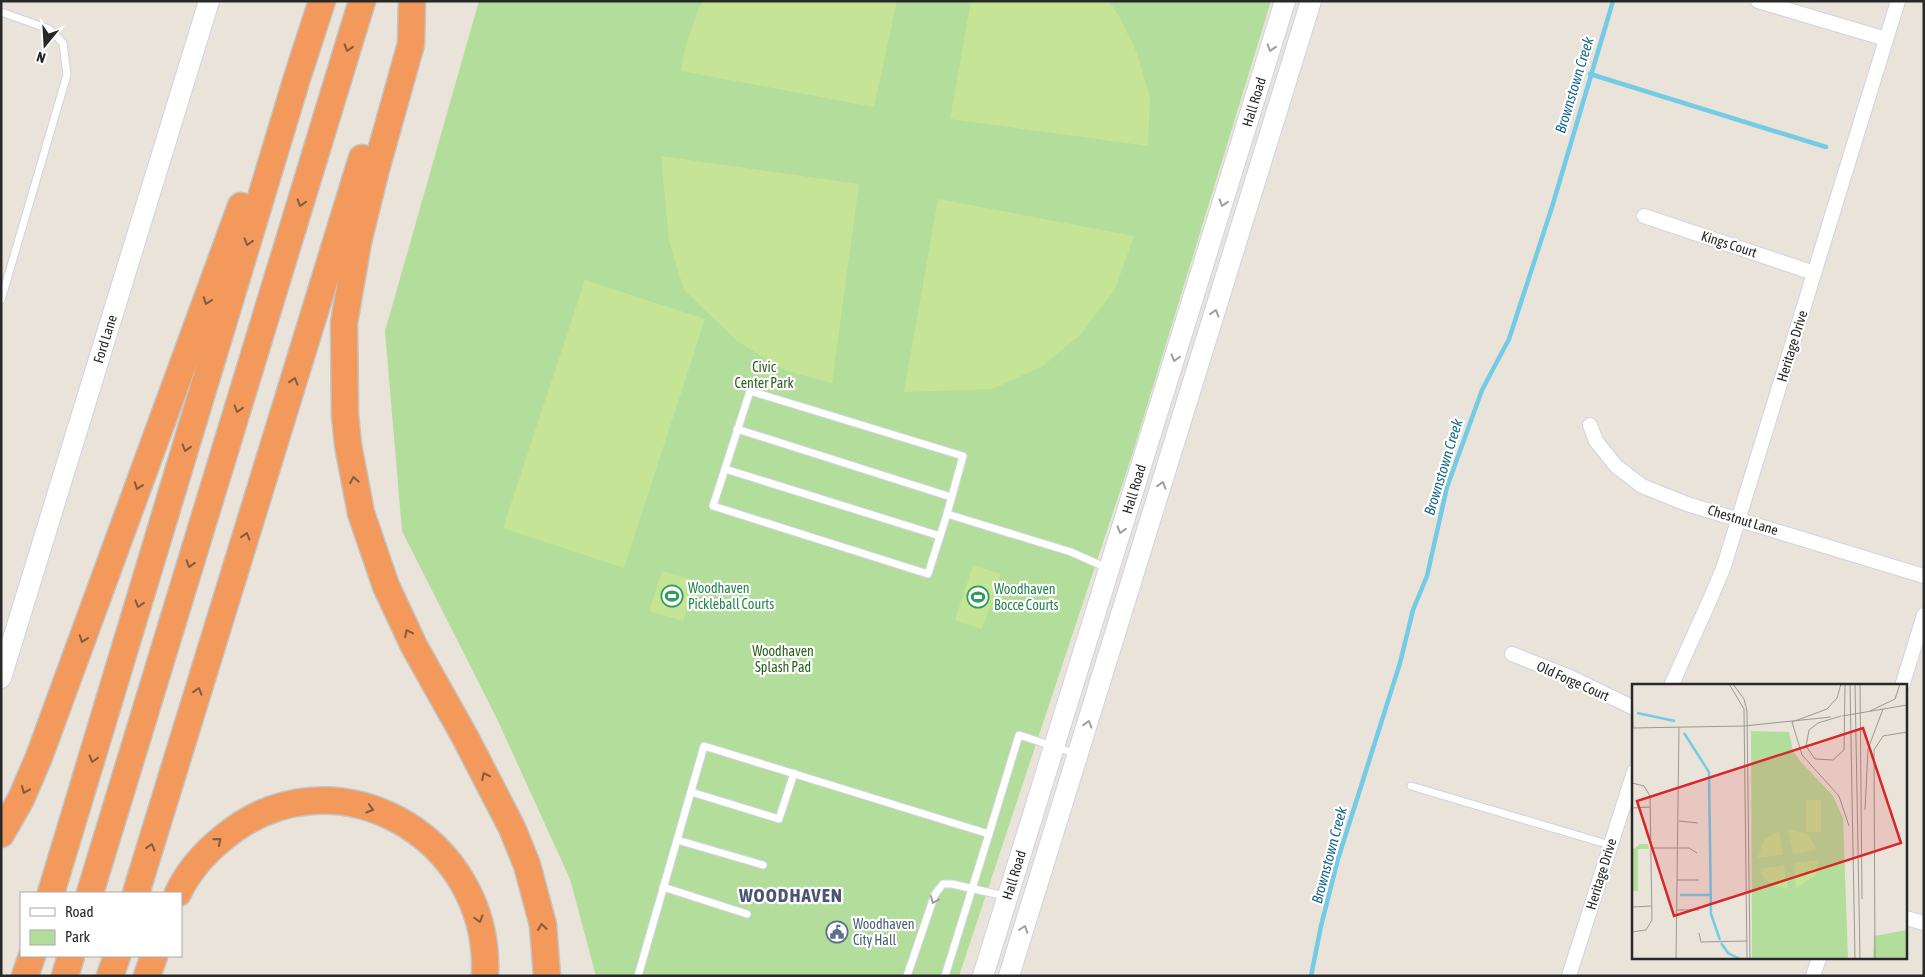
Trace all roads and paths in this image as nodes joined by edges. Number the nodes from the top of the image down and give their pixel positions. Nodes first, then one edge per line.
1 (208, 1) edge
2 (322, 1) edge
3 (362, 1) edge
4 (411, 1) edge
5 (1285, 1) edge
6 (1311, 1) edge
7 (1758, 1) edge
8 (1898, 1) edge
9 (1, 12) edge
10 (1886, 39) junction
11 (297, 78) junction
12 (1644, 216) dead end
13 (1814, 272) junction
14 (1200, 274) junction
15 (1224, 282) junction
16 (1, 300) edge
17 (1590, 425) dead end
18 (738, 430) junction
19 (725, 469) junction
20 (951, 497) junction
21 (946, 514) junction
22 (1739, 519) junction
23 (940, 536) junction
24 (1109, 569) junction
25 (1924, 576) edge
26 (1133, 577) junction
27 (1924, 615) edge
28 (1512, 654) dead end
29 (1, 678) edge
30 (1673, 684) edge
31 (1903, 684) edge
32 (1632, 707) edge
33 (1054, 746) junction
34 (1078, 754) junction
35 (794, 773) junction
36 (1632, 778) edge
37 (1411, 786) dead end
38 (691, 792) junction
39 (1, 834) edge
40 (989, 834) junction
41 (677, 840) junction
42 (1610, 845) junction
43 (763, 865) dead end
44 (663, 887) junction
45 (972, 888) junction
46 (51, 892) edge
47 (90, 892) edge
48 (136, 892) edge
49 (178, 892) edge
50 (1008, 896) junction
51 (1032, 904) junction
52 (747, 914) dead end
53 (1908, 919) edge
54 (1924, 923) edge
55 (32, 957) edge
56 (71, 957) edge
57 (116, 957) edge
58 (154, 957) edge
59 (1818, 960) edge
60 (25, 976) edge
61 (64, 976) edge
62 (110, 976) edge
63 (147, 976) edge
64 (485, 976) edge
65 (546, 976) edge
66 (638, 976) edge
67 (907, 976) edge
68 (945, 976) edge
69 (983, 976) edge
70 (1009, 976) edge
71 (1569, 976) edge
72 (1814, 976) edge

1 - 29 street, Ford Lane
2 - 11 highway
3 -> 47 highway
48 -> 4 highway
65 -> 4 highway
5 -> 14 street, Hall Road
6 - 15 street, Hall Road
7 - 10 street
8 - 10 street, Heritage Drive
9 - 16 lane
10 - 13 street, Heritage Drive
11 -> 39 highway
11 -> 46 highway
12 - 13 street, Kings Court
13 - 22 street, Heritage Drive
14 - 15 street
14 -> 24 street, Hall Road
26 -> 15 street, Hall Road
17 - 22 street, Chestnut Lane
18 - 19 lane
18 - 20 lane
18 - 20 lane
19 - 23 lane
19 - 23 lane
20 - 21 lane
21 - 23 lane
21 - 24 lane
22 - 25 street, Chestnut Lane
22 - 30 street, Heritage Drive
24 - 26 street
24 - 33 street, Hall Road
34 -> 26 street, Hall Road
27 - 31 street
28 - 32 street, Old Forge Court
33 - 34 lane
33 - 40 lane
33 - 50 street, Hall Road
34 - 51 street, Hall Road
35 - 38 lane
35 - 38 lane
35 - 40 lane
36 - 42 street, Heritage Drive
37 - 42 lane
38 - 41 lane
40 - 45 lane
41 - 43 lane
41 - 44 lane
42 - 71 street, Heritage Drive
44 - 52 lane
44 - 66 lane
45 - 50 lane
45 -> 67 lane
45 - 68 lane
49 -> 64 highway
50 - 51 street
50 - 69 street, Hall Road
70 -> 51 street, Hall Road
53 - 54 street
55 - 60 highway
56 - 61 highway
57 - 62 highway
58 - 63 highway
59 - 72 street

